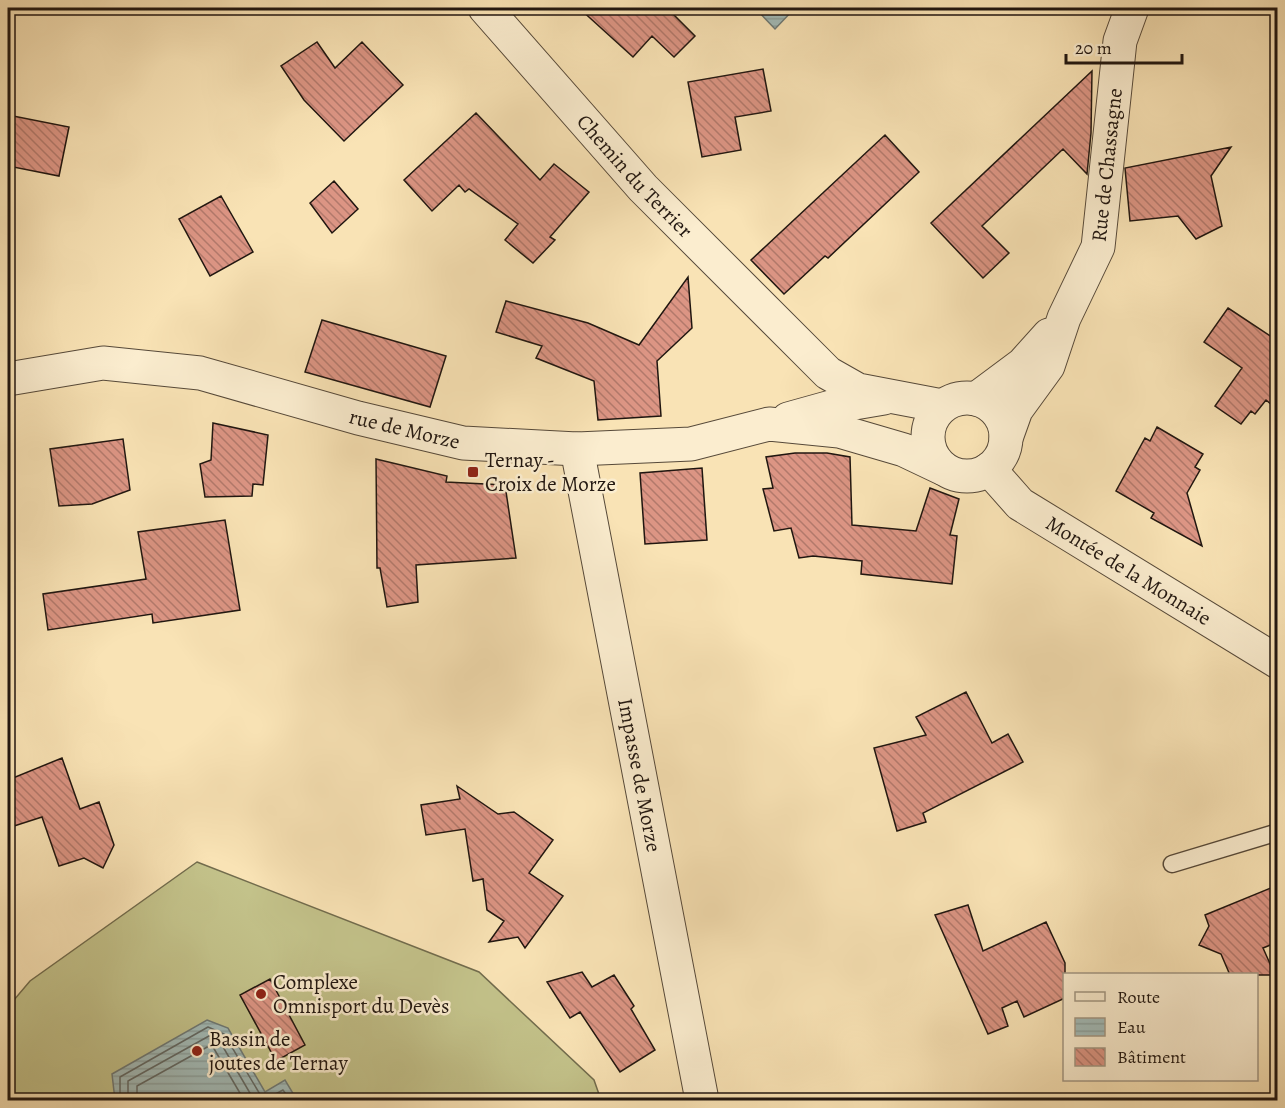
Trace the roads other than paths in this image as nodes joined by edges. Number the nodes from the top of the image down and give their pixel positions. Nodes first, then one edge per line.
1 (485, 8) edge
2 (1132, 8) edge
3 (1064, 318) junction
4 (791, 338) junction
5 (8, 379) edge
6 (889, 398) junction
7 (976, 399) junction
8 (942, 406) junction
9 (817, 421) junction
10 (1006, 438) junction
11 (577, 448) junction
12 (944, 469) junction
13 (989, 469) junction
14 (1278, 662) edge
15 (1278, 832) edge
16 (1172, 864) dead end
17 (702, 1101) edge

1 - 4 street, Chemin du Terrier
2 - 3 street, Rue de Chassagne
3 - 7 street
3 - 10 street
4 - 6 street, Chemin du Terrier
4 - 9 street
5 - 11 street, rue de Morze
6 - 8 street
6 - 9 street, rue de Morze
7 - 8 street
7 - 10 street
8 - 12 street
9 - 11 street, rue de Morze
9 - 12 street
10 - 13 street
11 - 17 street, Impasse de Morze
12 - 13 street
13 - 14 street, Montée de la Monnaie
15 - 16 lane

